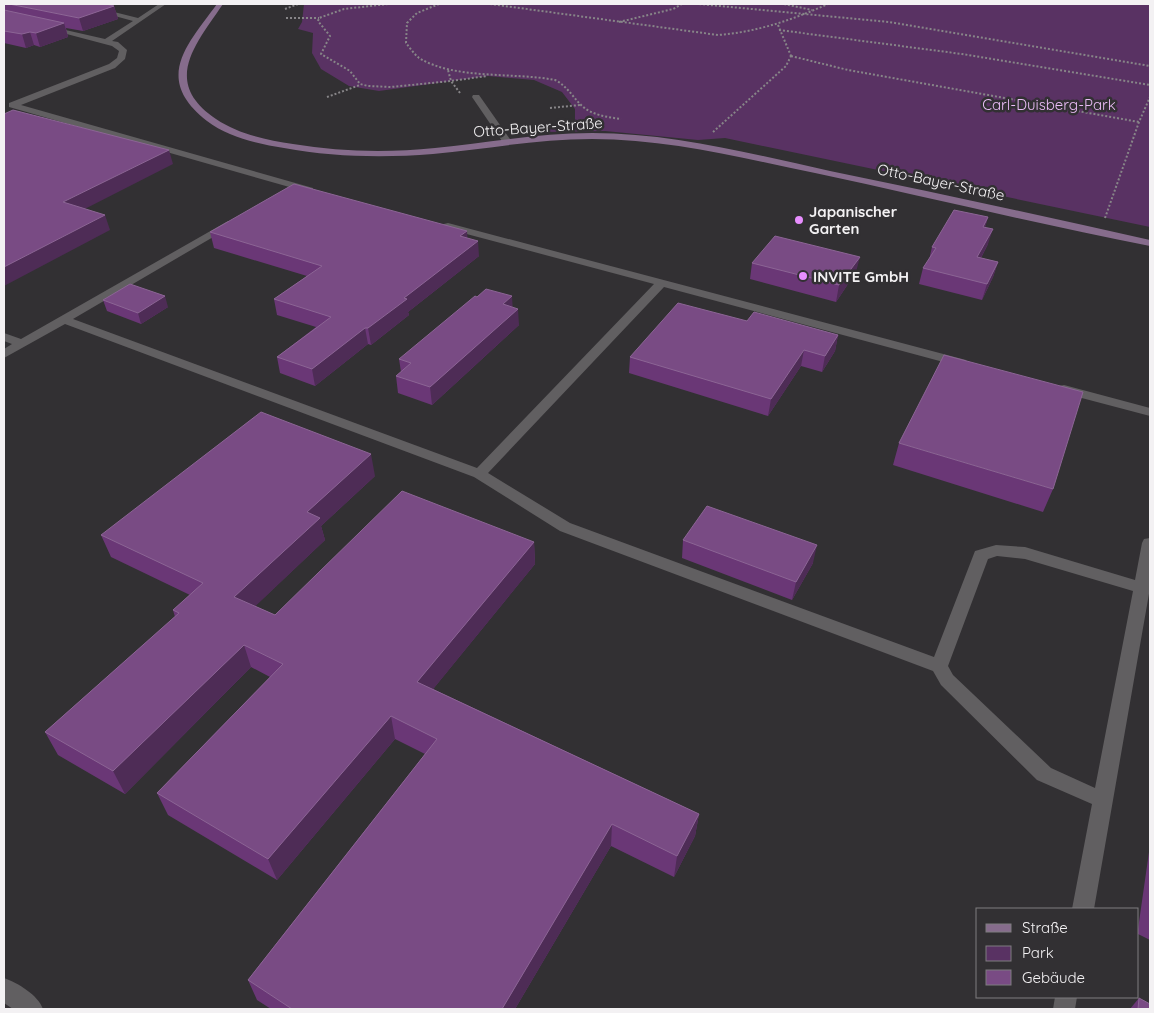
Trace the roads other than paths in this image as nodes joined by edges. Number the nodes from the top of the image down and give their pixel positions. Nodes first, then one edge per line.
1 (74, 4) edge
2 (163, 4) edge
3 (220, 4) edge
4 (138, 20) junction
5 (42, 26) edge
6 (107, 41) junction
7 (476, 97) dead end
8 (9, 106) edge
9 (507, 142) junction
10 (295, 186) junction
11 (323, 193) edge
12 (278, 196) edge
13 (235, 220) edge
14 (436, 223) edge
15 (1150, 242) edge
16 (661, 284) junction
17 (64, 319) junction
18 (4, 337) edge
19 (22, 344) junction
20 (4, 354) edge
21 (978, 367) edge
22 (1054, 387) edge
23 (1150, 412) edge
24 (479, 474) junction
25 (1150, 543) edge
26 (1142, 588) junction
27 (939, 666) junction
28 (1103, 800) junction
29 (1083, 908) edge
30 (4, 989) edge
31 (32, 1009) edge

1 - 4 lane
2 - 4 lane
3 - 9 street, Otto-Bayer-Straße
4 - 6 lane
5 - 6 lane
6 - 8 lane
7 - 9 lane
8 - 10 lane
9 - 15 street, Otto-Bayer-Straße
10 - 11 lane
10 - 12 lane
13 - 17 lane
14 - 16 lane
16 - 21 lane
16 - 24 lane
17 - 19 lane
17 - 24 lane
18 - 19 lane
19 - 20 lane
22 - 23 lane
24 - 27 lane
25 - 26 lane
26 - 27 lane
26 - 28 lane
27 - 28 lane
28 - 29 lane
30 - 31 lane

